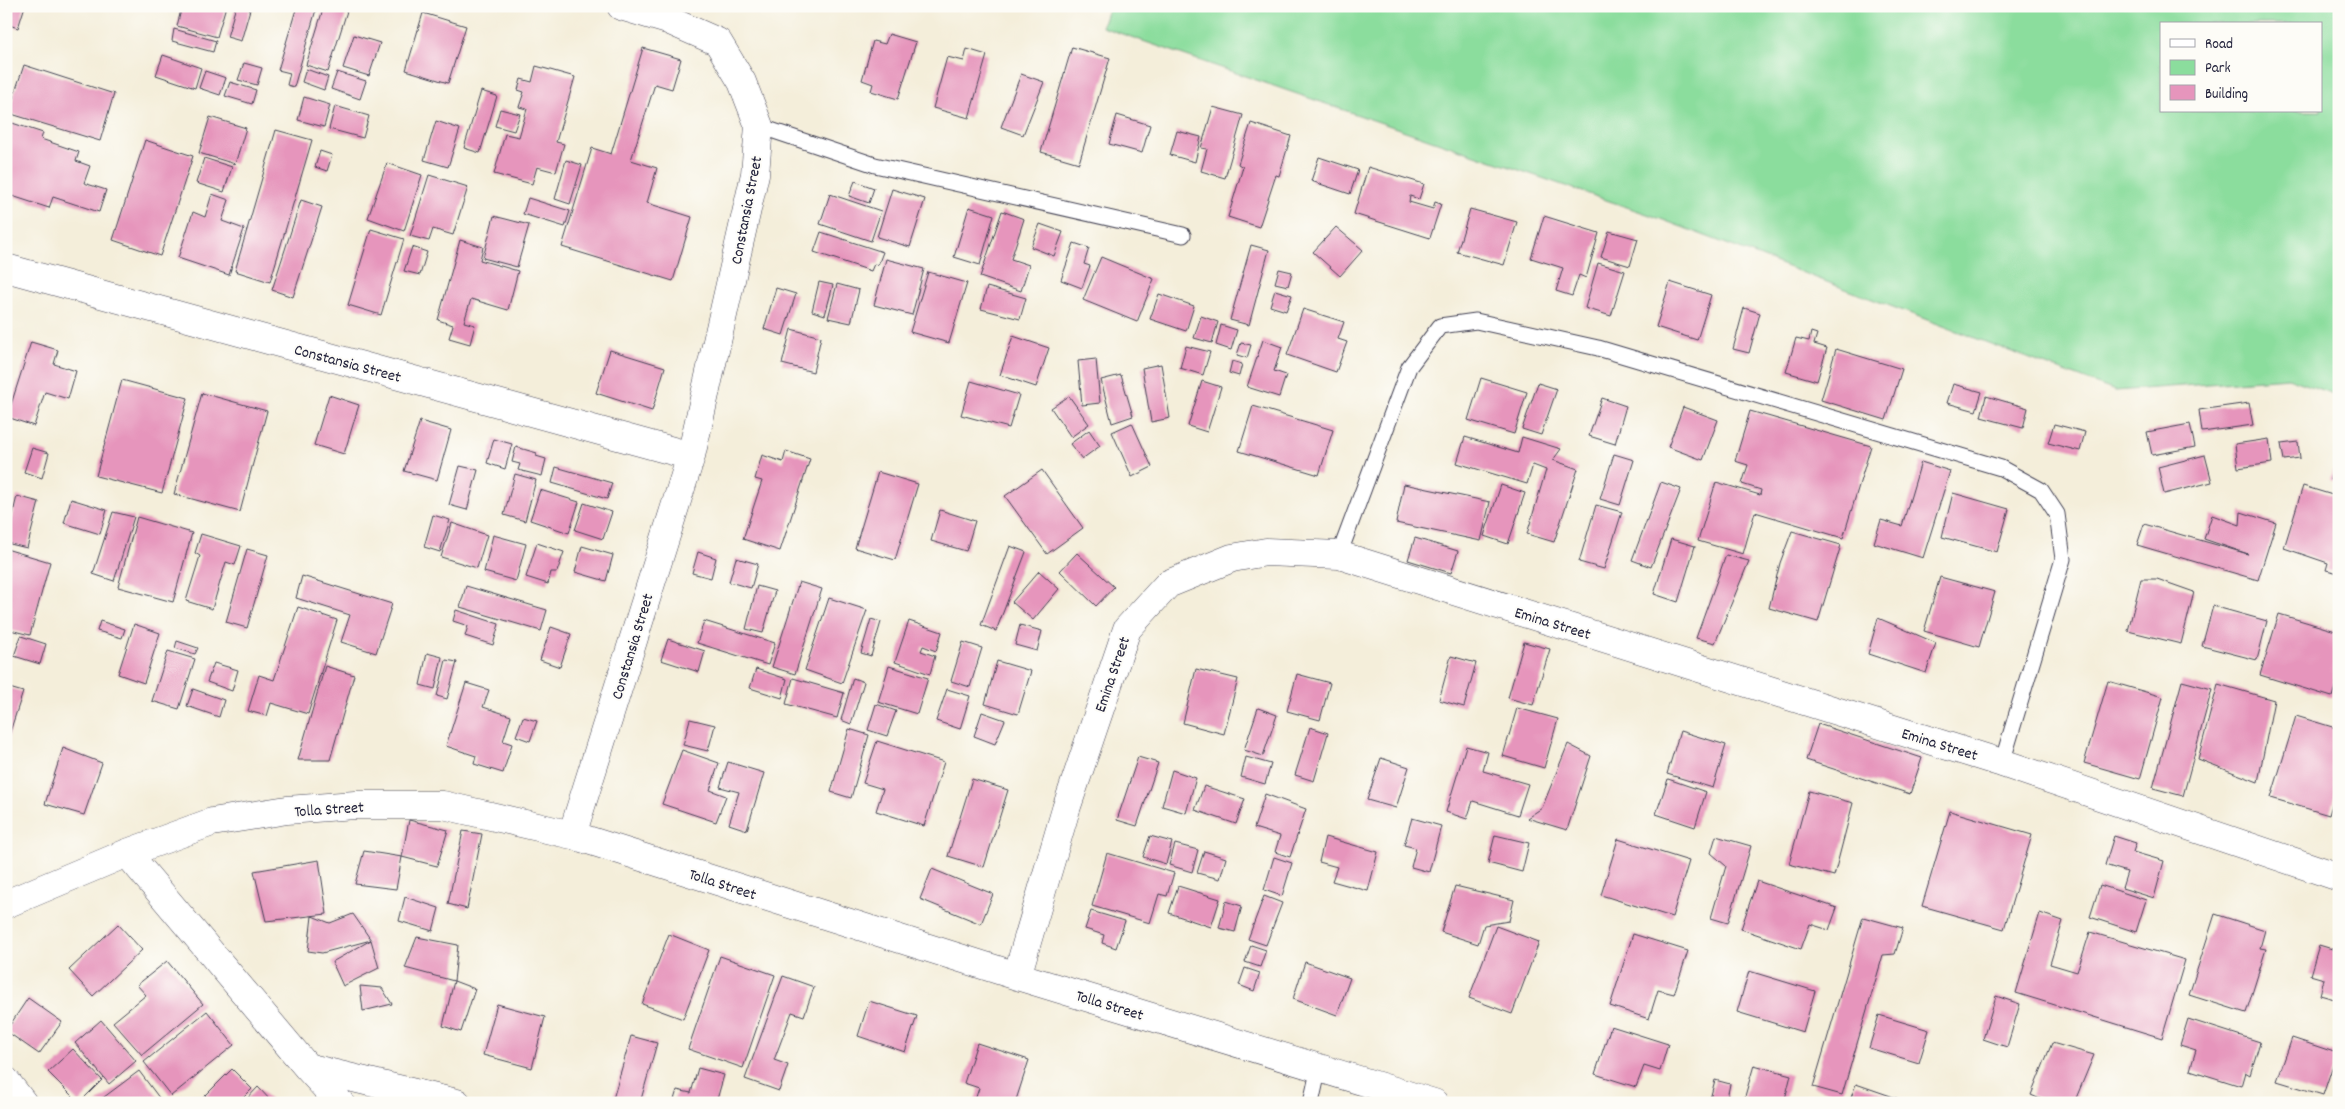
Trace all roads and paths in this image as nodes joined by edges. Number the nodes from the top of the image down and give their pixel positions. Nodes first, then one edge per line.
1 (621, 6) edge
2 (759, 126) junction
3 (1183, 234) dead end
4 (6, 268) edge
5 (690, 456) junction
6 (1339, 555) junction
7 (2002, 763) junction
8 (572, 835) junction
9 (127, 853) junction
10 (2339, 877) edge
11 (6, 904) edge
12 (1017, 976) junction
13 (307, 1066) junction
14 (1319, 1067) junction
15 (6, 1081) edge
16 (23, 1103) edge
17 (340, 1103) edge
18 (457, 1103) edge
19 (1311, 1103) edge
20 (1434, 1103) edge

1 - 2 street, Constansia Street
2 - 3 lane
2 - 5 street, Constansia Street
4 - 5 street, Constansia Street
5 - 8 street, Constansia Street
6 - 7 street, Emina Street
6 - 7 lane
6 - 12 street, Emina Street
7 - 10 street, Emina Street
8 - 9 street, Tolla Street
8 - 12 street, Tolla Street
9 - 11 street, Tolla Street
9 - 13 street
12 - 14 street, Tolla Street
13 - 17 street
13 - 18 street
14 - 19 lane
14 - 20 street, Tolla Street
15 - 16 street

